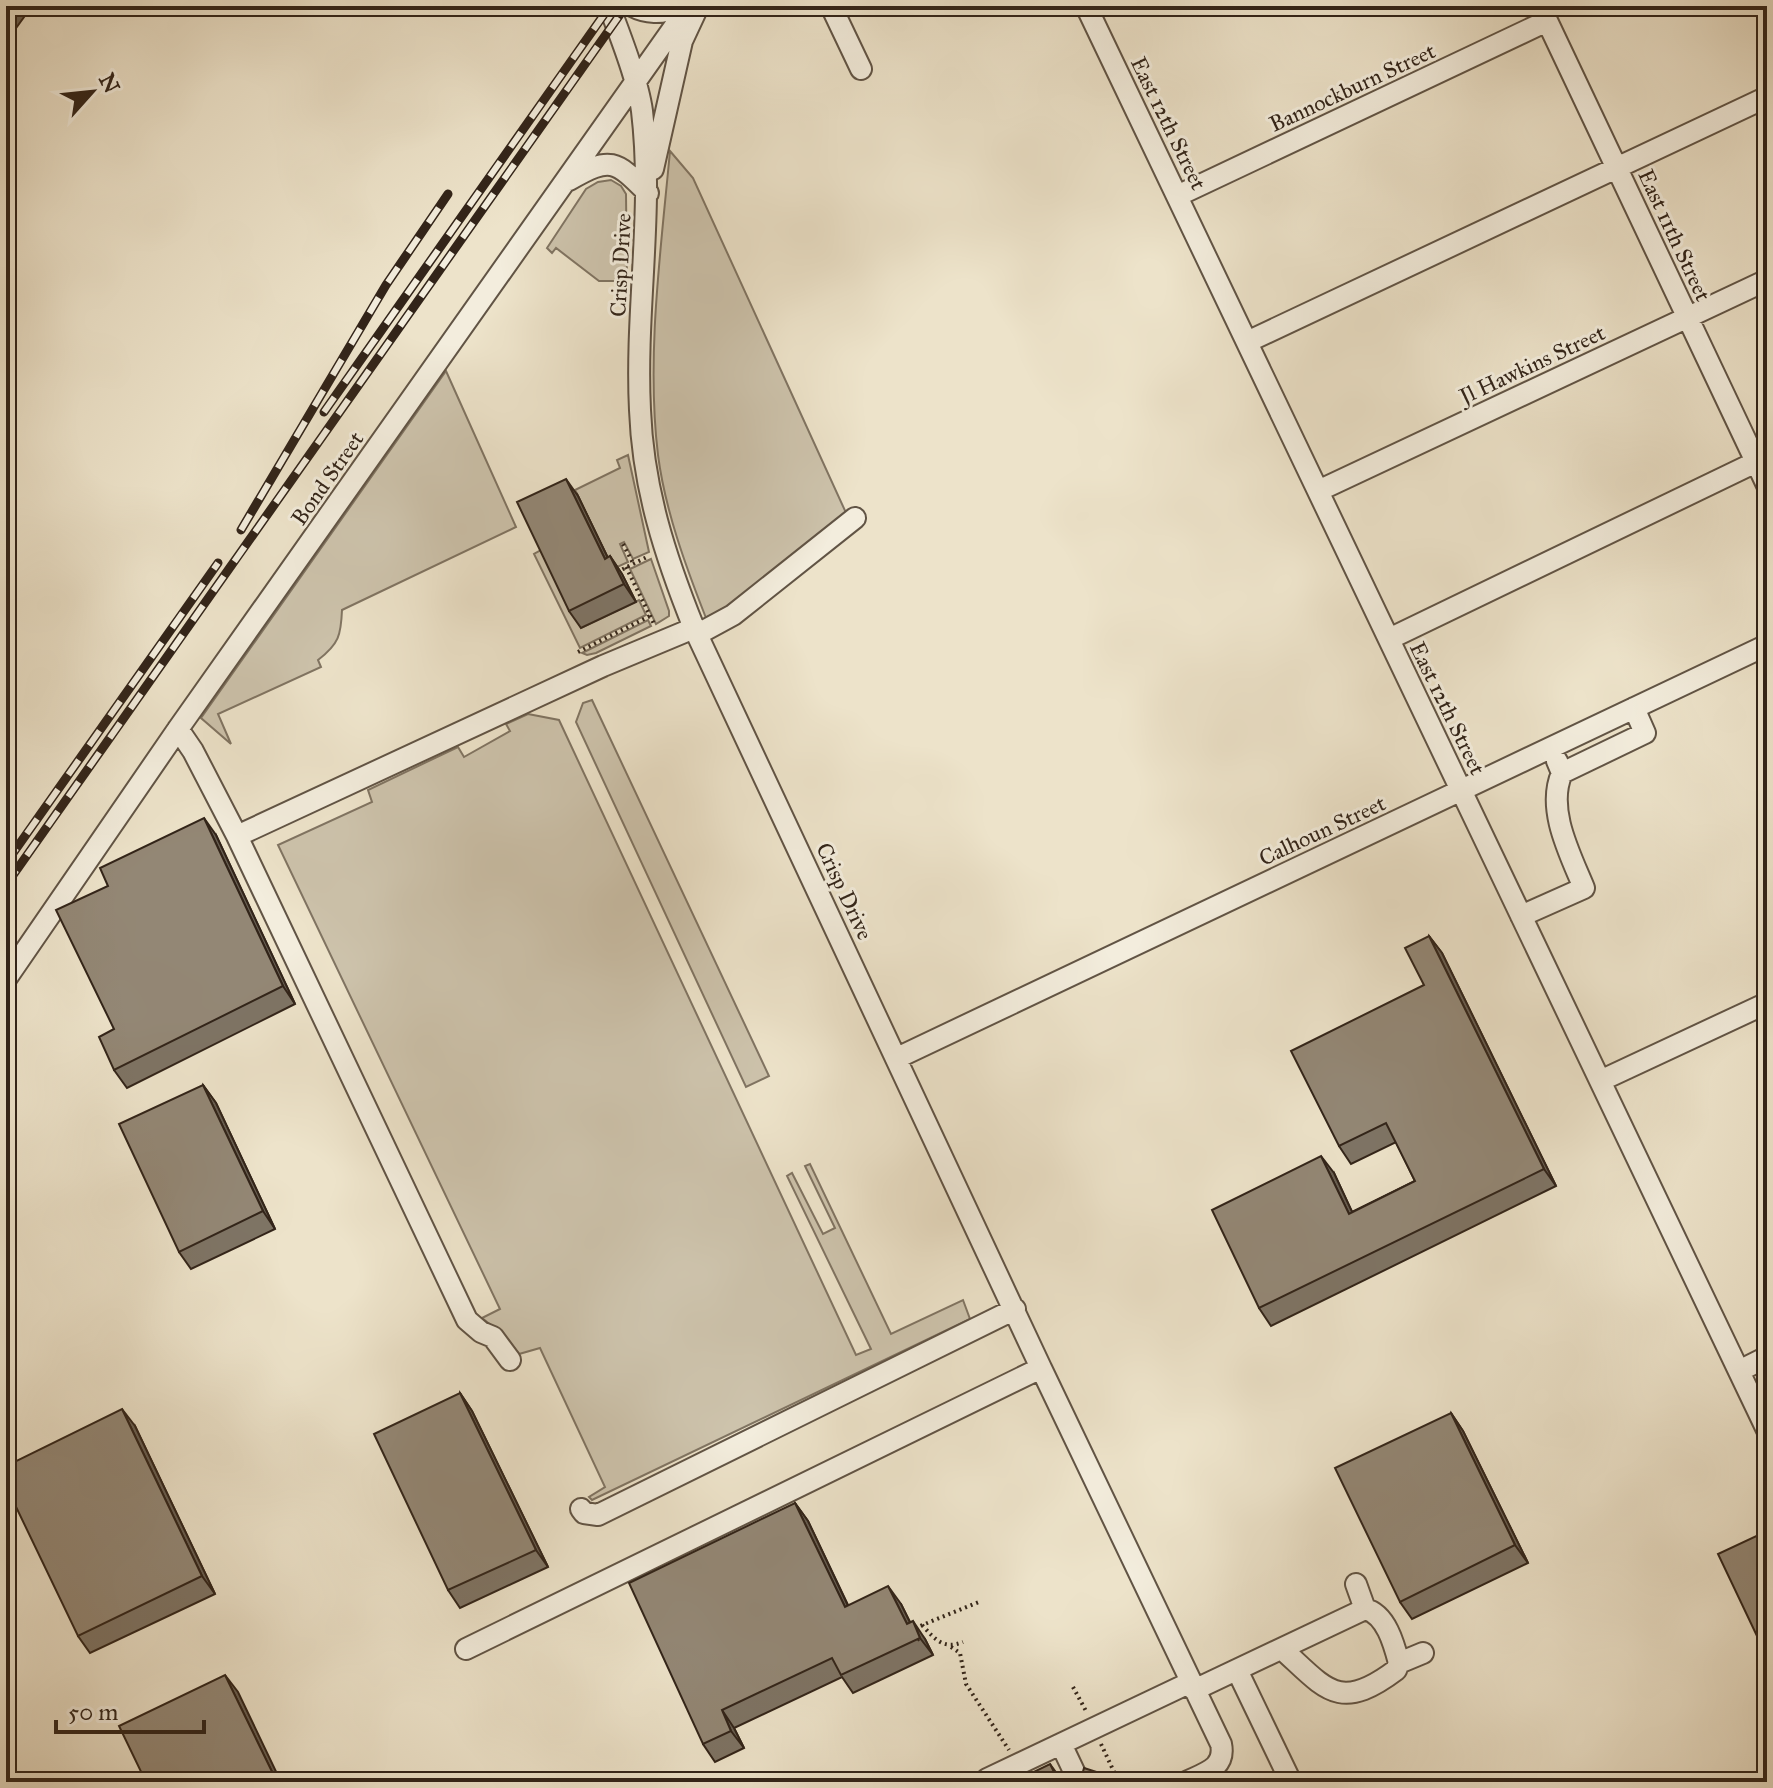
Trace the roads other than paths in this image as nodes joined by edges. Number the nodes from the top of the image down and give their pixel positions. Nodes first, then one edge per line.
1 (609, 6) edge
2 (632, 6) edge
3 (677, 6) edge
4 (689, 6) edge
5 (698, 6) edge
6 (831, 6) edge
7 (1086, 6) edge
8 (1544, 14) edge
9 (861, 69) dead end
10 (634, 84) junction
11 (1767, 97) edge
12 (1616, 167) junction
13 (562, 184) junction
14 (648, 193) junction
15 (1177, 196) junction
16 (1767, 280) edge
17 (1688, 317) junction
18 (1247, 342) junction
19 (1756, 462) junction
20 (1767, 485) edge
21 (1318, 491) junction
22 (855, 518) dead end
23 (696, 631) junction
24 (1389, 639) junction
25 (1767, 645) edge
26 (1634, 708) junction
27 (178, 729) junction
28 (1551, 748) junction
29 (1562, 773) junction
30 (1461, 791) junction
31 (237, 836) junction
32 (1521, 916) junction
33 (6, 979) edge
34 (1767, 1003) edge
35 (897, 1058) junction
36 (1600, 1081) junction
37 (1015, 1309) junction
38 (1767, 1357) edge
39 (510, 1360) dead end
40 (1041, 1368) junction
41 (1739, 1371) junction
42 (1767, 1430) edge
43 (581, 1509) dead end
44 (1356, 1584) dead end
45 (1365, 1609) junction
46 (466, 1649) dead end
47 (1282, 1649) junction
48 (1423, 1653) dead end
49 (1399, 1663) junction
50 (1237, 1670) junction
51 (1192, 1686) junction
52 (1061, 1744) junction
53 (987, 1779) dead end
54 (1079, 1782) edge
55 (1186, 1782) edge
56 (1291, 1782) edge

1 - 10 street, Crisp Drive
2 - 3 street
4 - 10 street, Bond Street
5 - 14 street, Crisp Drive
6 - 9 street
7 - 15 street, East 12th Street
8 - 12 street, East 11th Street
8 - 15 street, Bannockburn Street
10 - 13 street, Bond Street
10 - 14 street, Crisp Drive
11 - 12 street
12 - 17 street, East 11th Street
12 - 18 street
13 - 14 street
13 - 27 street, Bond Street
14 - 23 street, Crisp Drive
15 - 18 street, East 12th Street
16 - 17 street, Jl Hawkins Street
17 - 19 street, East 11th Street
17 - 21 street, Jl Hawkins Street
18 - 21 street, East 12th Street
19 - 20 street, East 11th Street
19 - 24 street
21 - 24 street, East 12th Street
22 - 23 street
23 - 31 street
23 - 35 street, Crisp Drive
24 - 30 street, East 12th Street
25 - 26 street, Calhoun Street
26 - 28 street, Calhoun Street
26 - 29 street
27 - 31 street
27 - 33 street, Bond Street
28 - 29 street
28 - 30 street, Calhoun Street
29 - 32 street
30 - 32 street, East 12th Street
30 - 35 street, Calhoun Street
31 - 39 street
32 - 36 street, East 12th Street
34 - 36 street
35 - 37 street, Crisp Drive
36 - 41 street, East 12th Street
37 - 40 street, Crisp Drive
37 - 43 street
38 - 41 street
40 - 46 street
40 - 51 street, Crisp Drive
41 - 42 street, East 12th Street
44 - 45 street
45 - 47 street
45 - 49 street
47 - 49 street
47 - 50 street
48 - 49 street
50 - 51 street
50 - 56 street
51 - 52 street
51 - 55 street, Crisp Drive
52 - 53 street
52 - 54 street

